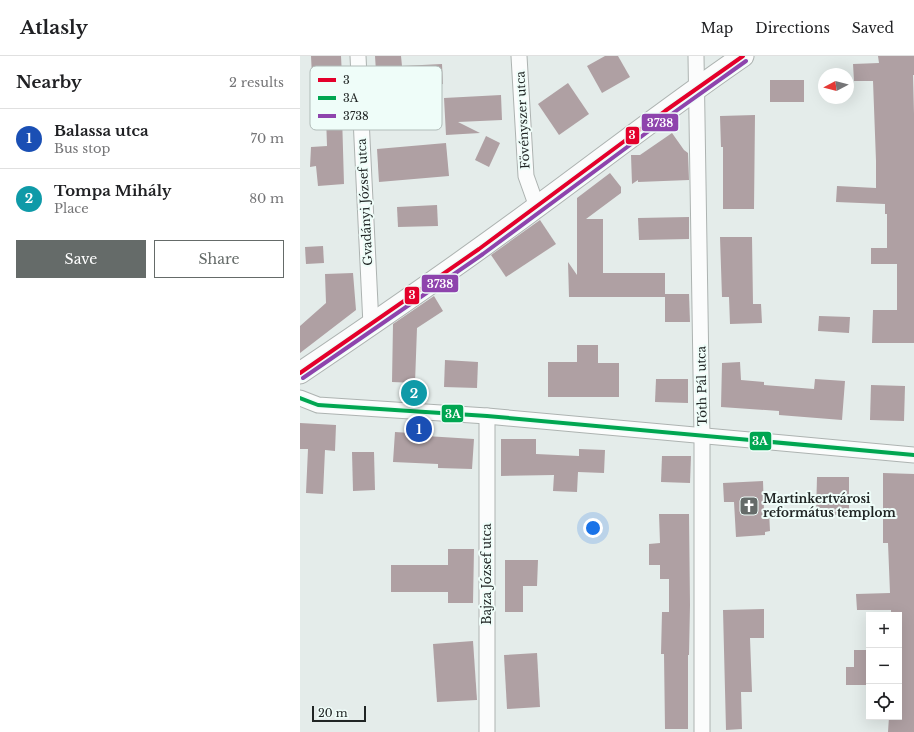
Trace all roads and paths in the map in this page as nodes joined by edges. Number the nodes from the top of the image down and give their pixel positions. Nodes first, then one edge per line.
1 (358, 56) edge
2 (519, 56) edge
3 (696, 56) edge
4 (743, 56) edge
5 (359, 66) edge
6 (698, 88) junction
7 (362, 130) edge
8 (537, 207) junction
9 (372, 325) junction
10 (300, 373) edge
11 (300, 398) edge
12 (487, 416) junction
13 (702, 436) junction
14 (914, 455) edge
15 (487, 732) edge
16 (702, 732) edge

1 - 5 street, Gvadányi József utca
2 - 8 street, Fövényszer utca
3 - 6 street, Tóth Pál utca
4 - 6 main road
6 - 8 main road
6 - 13 street, Tóth Pál utca
7 - 9 street, Gvadányi József utca
8 - 9 main road
9 - 10 main road
11 - 12 street
12 - 13 street
12 - 15 street, Bajza József utca
13 - 14 street
13 - 16 street, Tóth Pál utca

